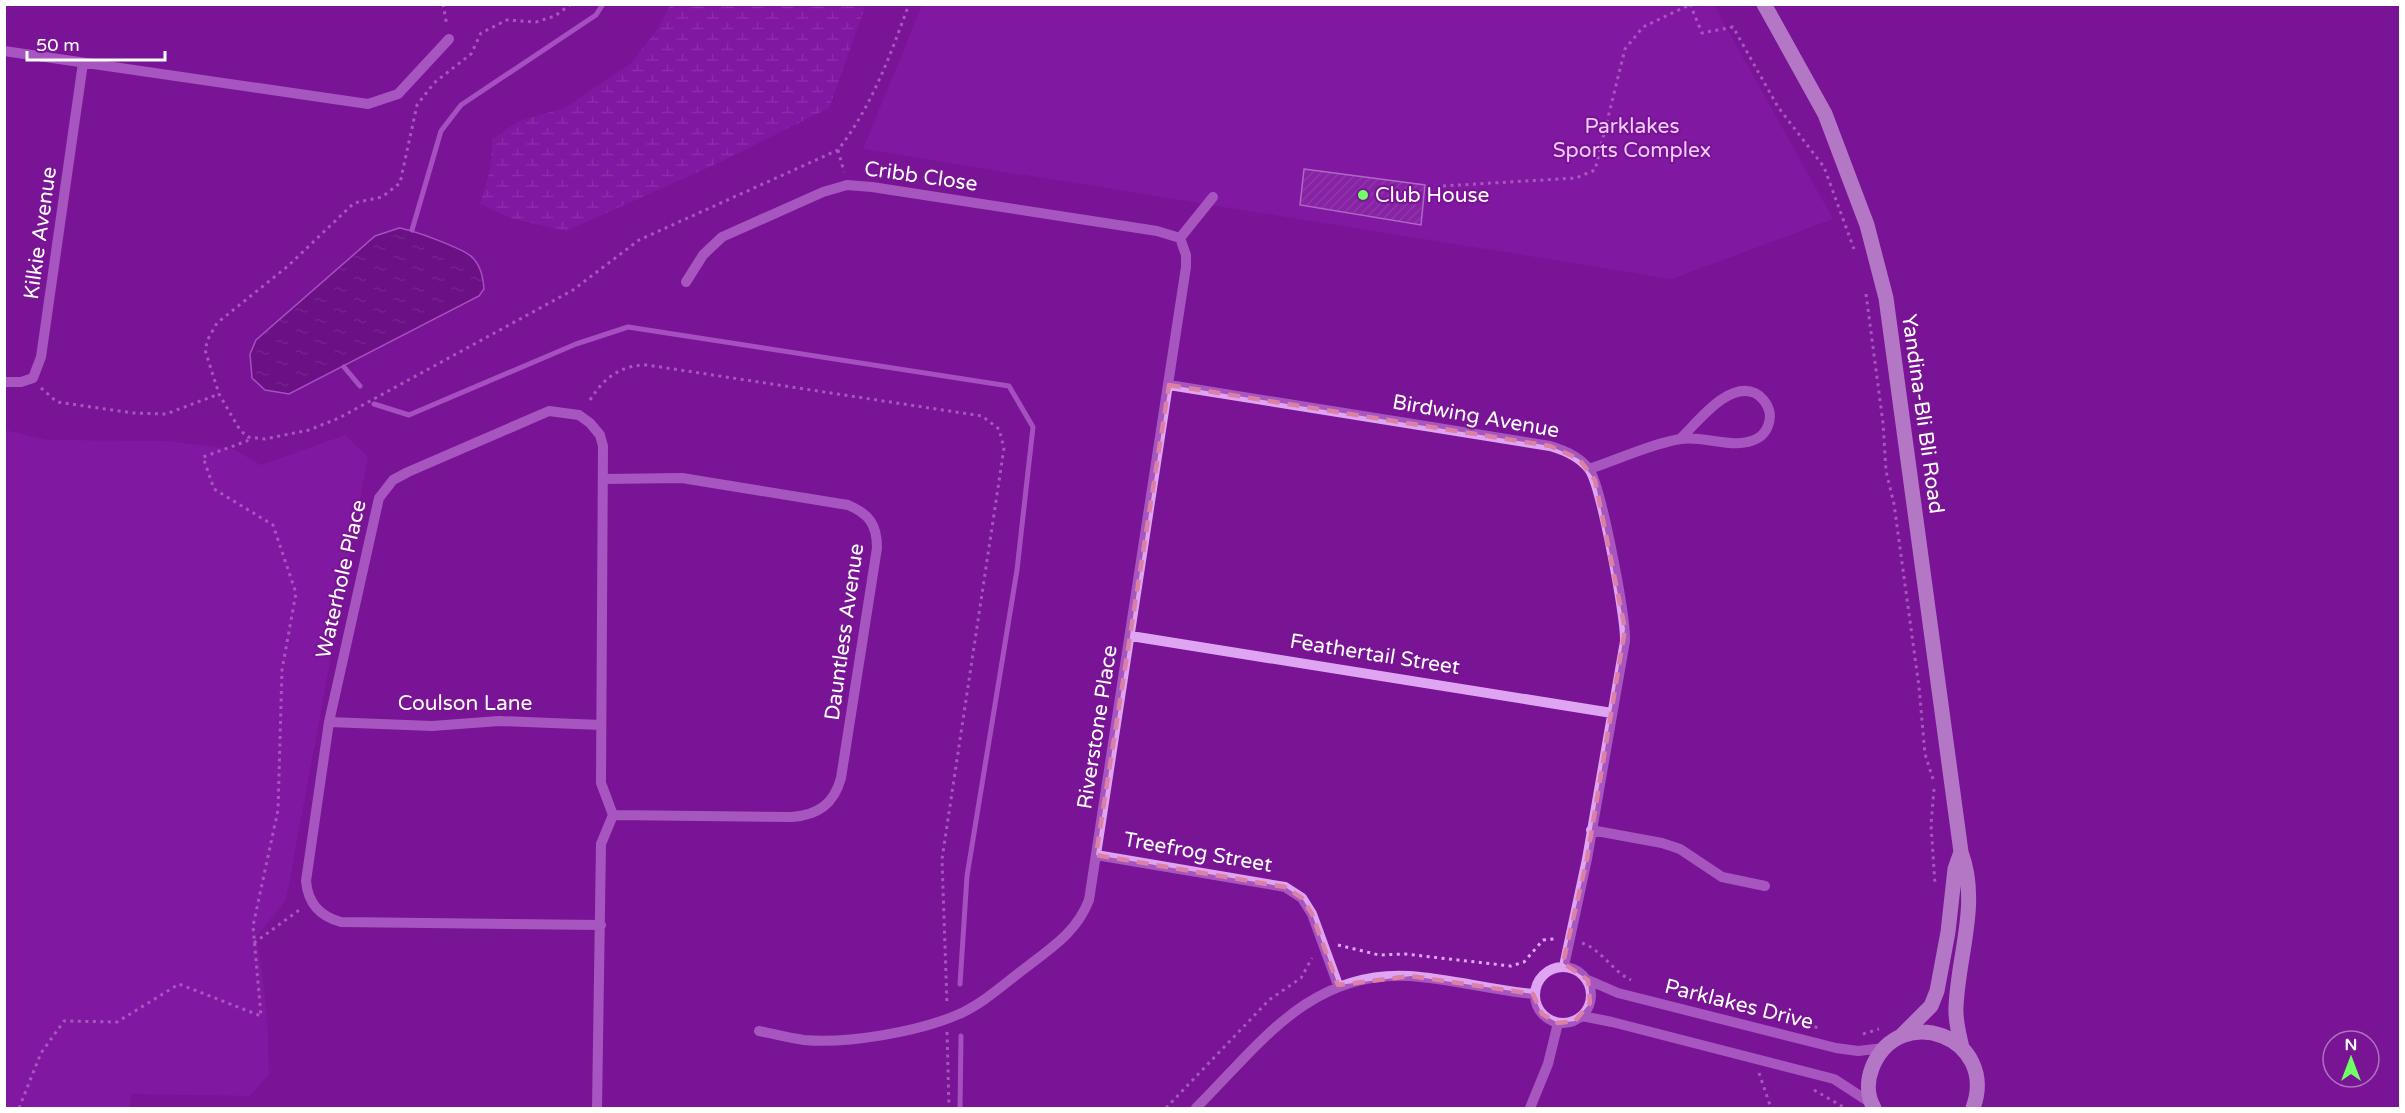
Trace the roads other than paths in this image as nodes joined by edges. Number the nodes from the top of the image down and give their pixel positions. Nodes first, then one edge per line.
1 (1764, 4) edge
2 (449, 39) road end
3 (4, 51) edge
4 (83, 63) junction
5 (1213, 197) dead end
6 (1180, 238) junction
7 (686, 282) dead end
8 (4, 382) edge
9 (1169, 385) junction
10 (1681, 438) junction
11 (1589, 469) junction
12 (604, 479) junction
13 (1131, 636) junction
14 (1612, 713) junction
15 (329, 722) junction
16 (601, 725) junction
17 (613, 815) junction
18 (1591, 830) junction
19 (1961, 852) junction
20 (1096, 855) junction
21 (1765, 886) dead end
22 (601, 925) junction
23 (1564, 966) junction
24 (1588, 980) junction
25 (1338, 985) junction
26 (1533, 994) junction
27 (1582, 1016) junction
28 (1558, 1023) junction
29 (759, 1031) dead end
30 (1899, 1038) junction
31 (1884, 1048) junction
32 (1962, 1048) junction
33 (1872, 1106) edge
34 (597, 1108) edge
35 (1196, 1108) edge
36 (1530, 1108) edge
37 (1973, 1108) edge

1 - 19 main road, Yandina-Bli Bli Road
2 - 4 street
3 - 4 street
4 - 8 street, Kilkie Avenue
5 - 6 street
6 - 7 street, Cribb Close
6 - 9 street, Riverstone Place
9 - 11 street, Birdwing Avenue
9 - 13 street, Riverstone Place
10 - 10 street
10 - 11 street
11 - 14 street
12 - 15 street, Waterhole Place
12 - 16 street, Waterhole Place
12 - 17 street, Dauntless Avenue
13 - 14 street, Feathertail Street
13 - 20 street, Riverstone Place
14 - 18 street
15 - 16 street, Coulson Lane
15 - 22 street, Waterhole Place
16 - 17 street, Waterhole Place
17 - 22 street
18 - 21 street
18 - 23 street
19 - 30 main road
19 - 32 main road, Yandina-Bli Bli Road
20 - 25 street, Treefrog Street
20 - 29 street, Riverstone Place
22 - 34 street
23 - 24 street
23 - 26 street
24 - 27 street
24 - 31 street, Parklakes Drive
25 - 26 street
25 - 35 street
26 - 28 street
27 - 28 street
27 - 33 street
28 - 36 street
30 - 31 main road
30 - 32 main road
31 - 33 main road
32 - 37 main road

